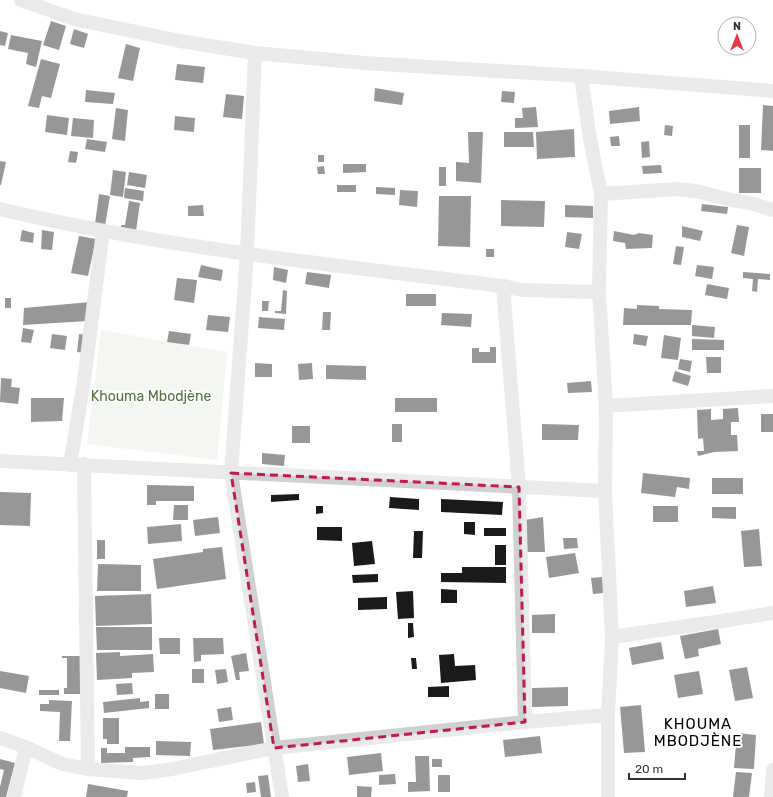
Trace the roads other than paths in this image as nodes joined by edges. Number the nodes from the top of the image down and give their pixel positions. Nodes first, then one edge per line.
1 (21, 0) edge
2 (255, 53) junction
3 (581, 76) junction
4 (773, 92) edge
5 (601, 194) junction
6 (0, 209) edge
7 (773, 210) edge
8 (103, 231) junction
9 (248, 254) junction
10 (503, 286) junction
11 (599, 292) junction
12 (773, 396) edge
13 (606, 406) junction
14 (0, 461) edge
15 (77, 465) junction
16 (231, 473) junction
17 (519, 487) junction
18 (605, 491) junction
19 (773, 613) edge
20 (612, 636) junction
21 (608, 715) junction
22 (525, 722) junction
23 (0, 738) edge
24 (26, 747) junction
25 (274, 748) junction
26 (88, 769) junction
27 (773, 770) edge
28 (14, 797) edge
29 (282, 797) edge
30 (608, 797) edge
31 (771, 797) edge

1 - 2 street
2 - 3 street
2 - 9 street
3 - 4 street
3 - 5 street
5 - 7 street
5 - 11 street
6 - 8 street
8 - 9 street
8 - 15 street
9 - 10 street
9 - 16 street
10 - 11 street
10 - 17 street
11 - 13 street
12 - 13 street
13 - 18 street
14 - 15 street
15 - 16 street
15 - 26 street
16 - 17 street
16 - 25 street
17 - 18 street
17 - 22 street
18 - 20 street
19 - 20 street
20 - 21 street
21 - 22 street
21 - 30 street
22 - 25 street
23 - 24 street
24 - 26 street
24 - 28 street
25 - 26 street
25 - 29 street
27 - 31 street

